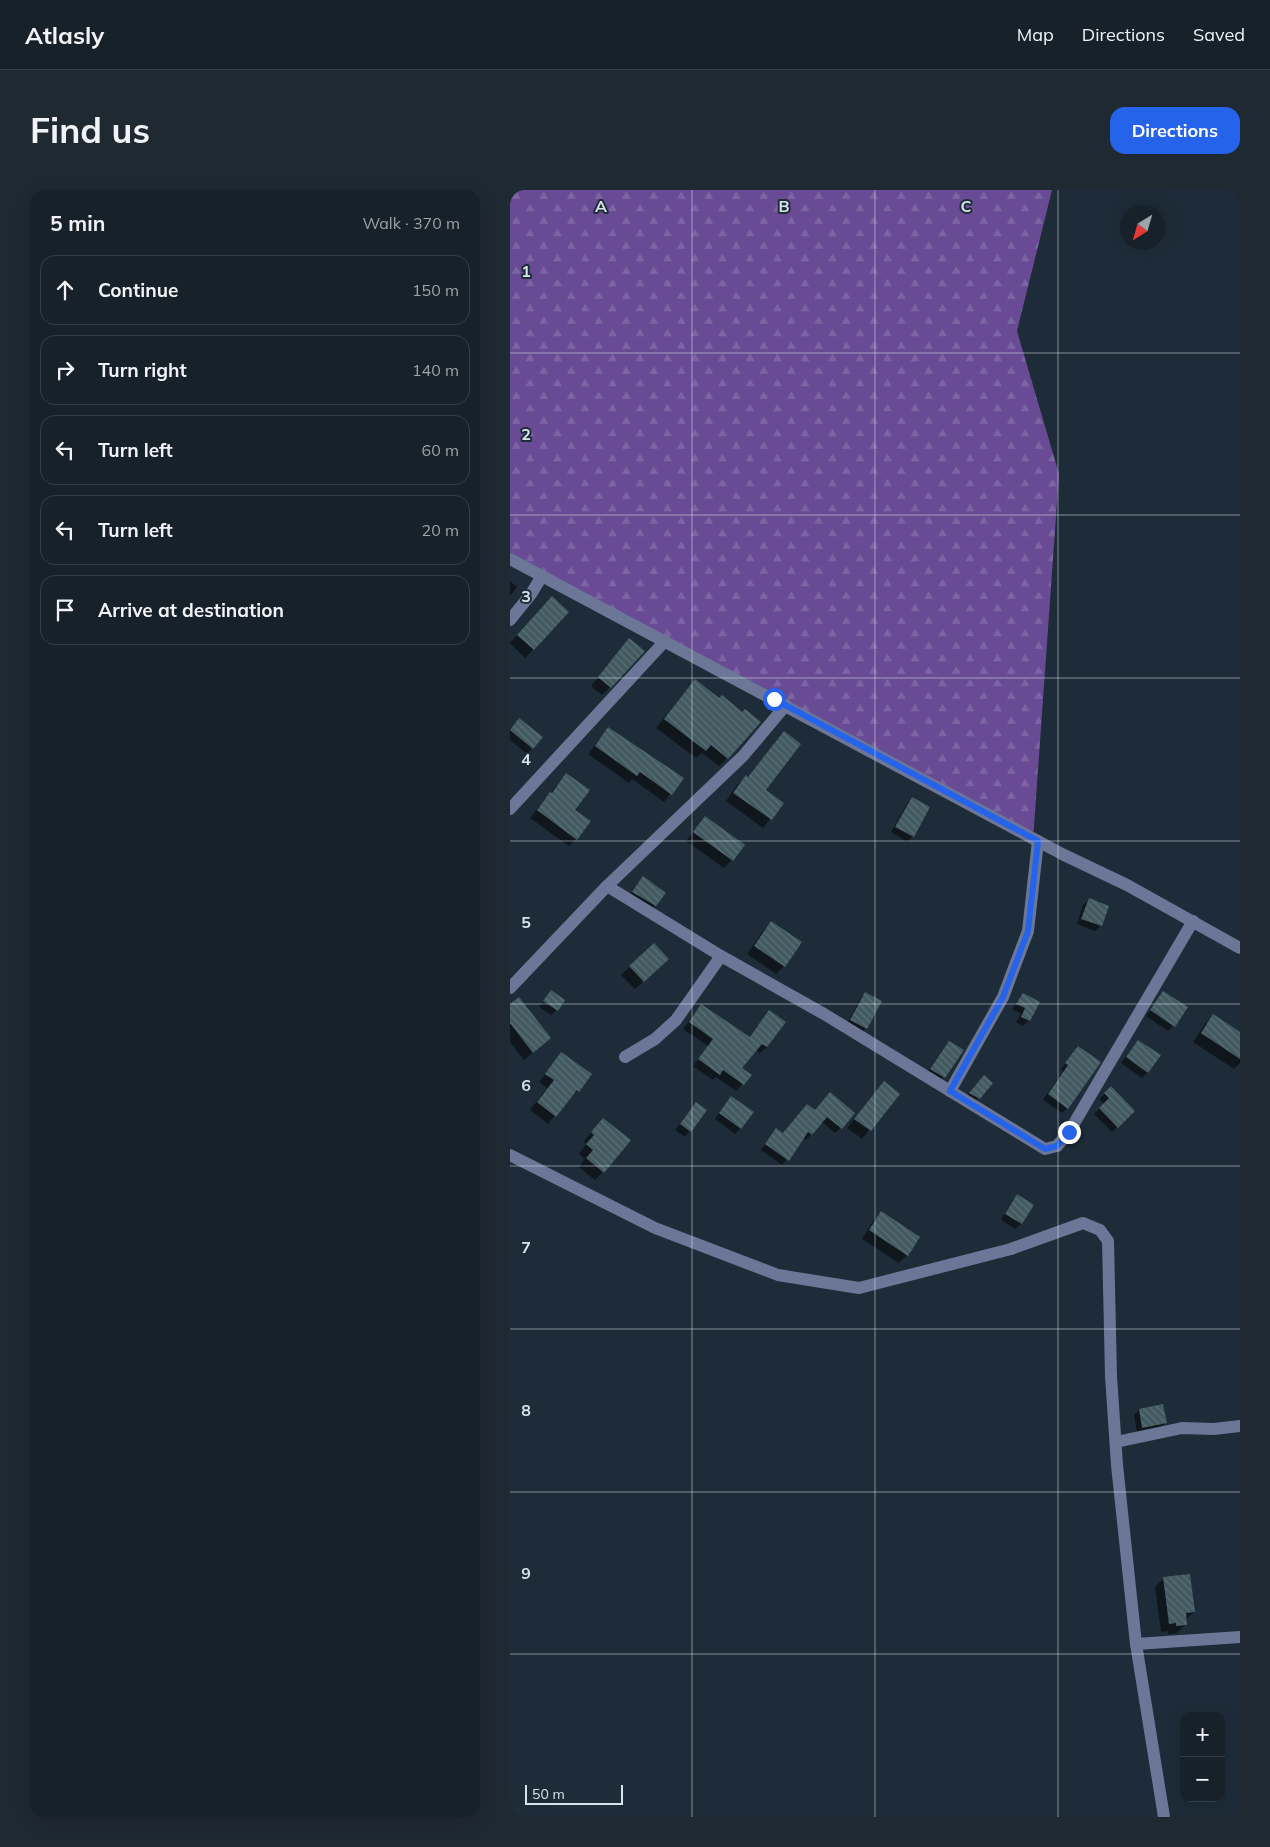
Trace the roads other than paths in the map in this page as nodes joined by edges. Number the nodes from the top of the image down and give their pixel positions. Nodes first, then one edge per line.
1 (510, 559) edge
2 (542, 576) junction
3 (510, 620) edge
4 (665, 641) junction
5 (786, 705) junction
6 (510, 809) edge
7 (1038, 841) junction
8 (607, 886) junction
9 (1193, 921) junction
10 (1240, 948) edge
11 (721, 956) junction
12 (510, 988) edge
13 (625, 1056) dead end
14 (950, 1091) junction
15 (510, 1155) edge
16 (1240, 1426) edge
17 (1116, 1442) junction
18 (1240, 1636) edge
19 (1136, 1644) junction
20 (1164, 1817) edge

1 - 2 street
2 - 3 street
2 - 4 street
4 - 5 street
4 - 6 street
5 - 7 street
5 - 8 street
7 - 9 street
7 - 14 street
8 - 11 street
8 - 12 street
9 - 10 street
9 - 14 street
11 - 13 street
11 - 14 street
15 - 17 street
16 - 17 street
17 - 19 street
18 - 19 street
19 - 20 street

